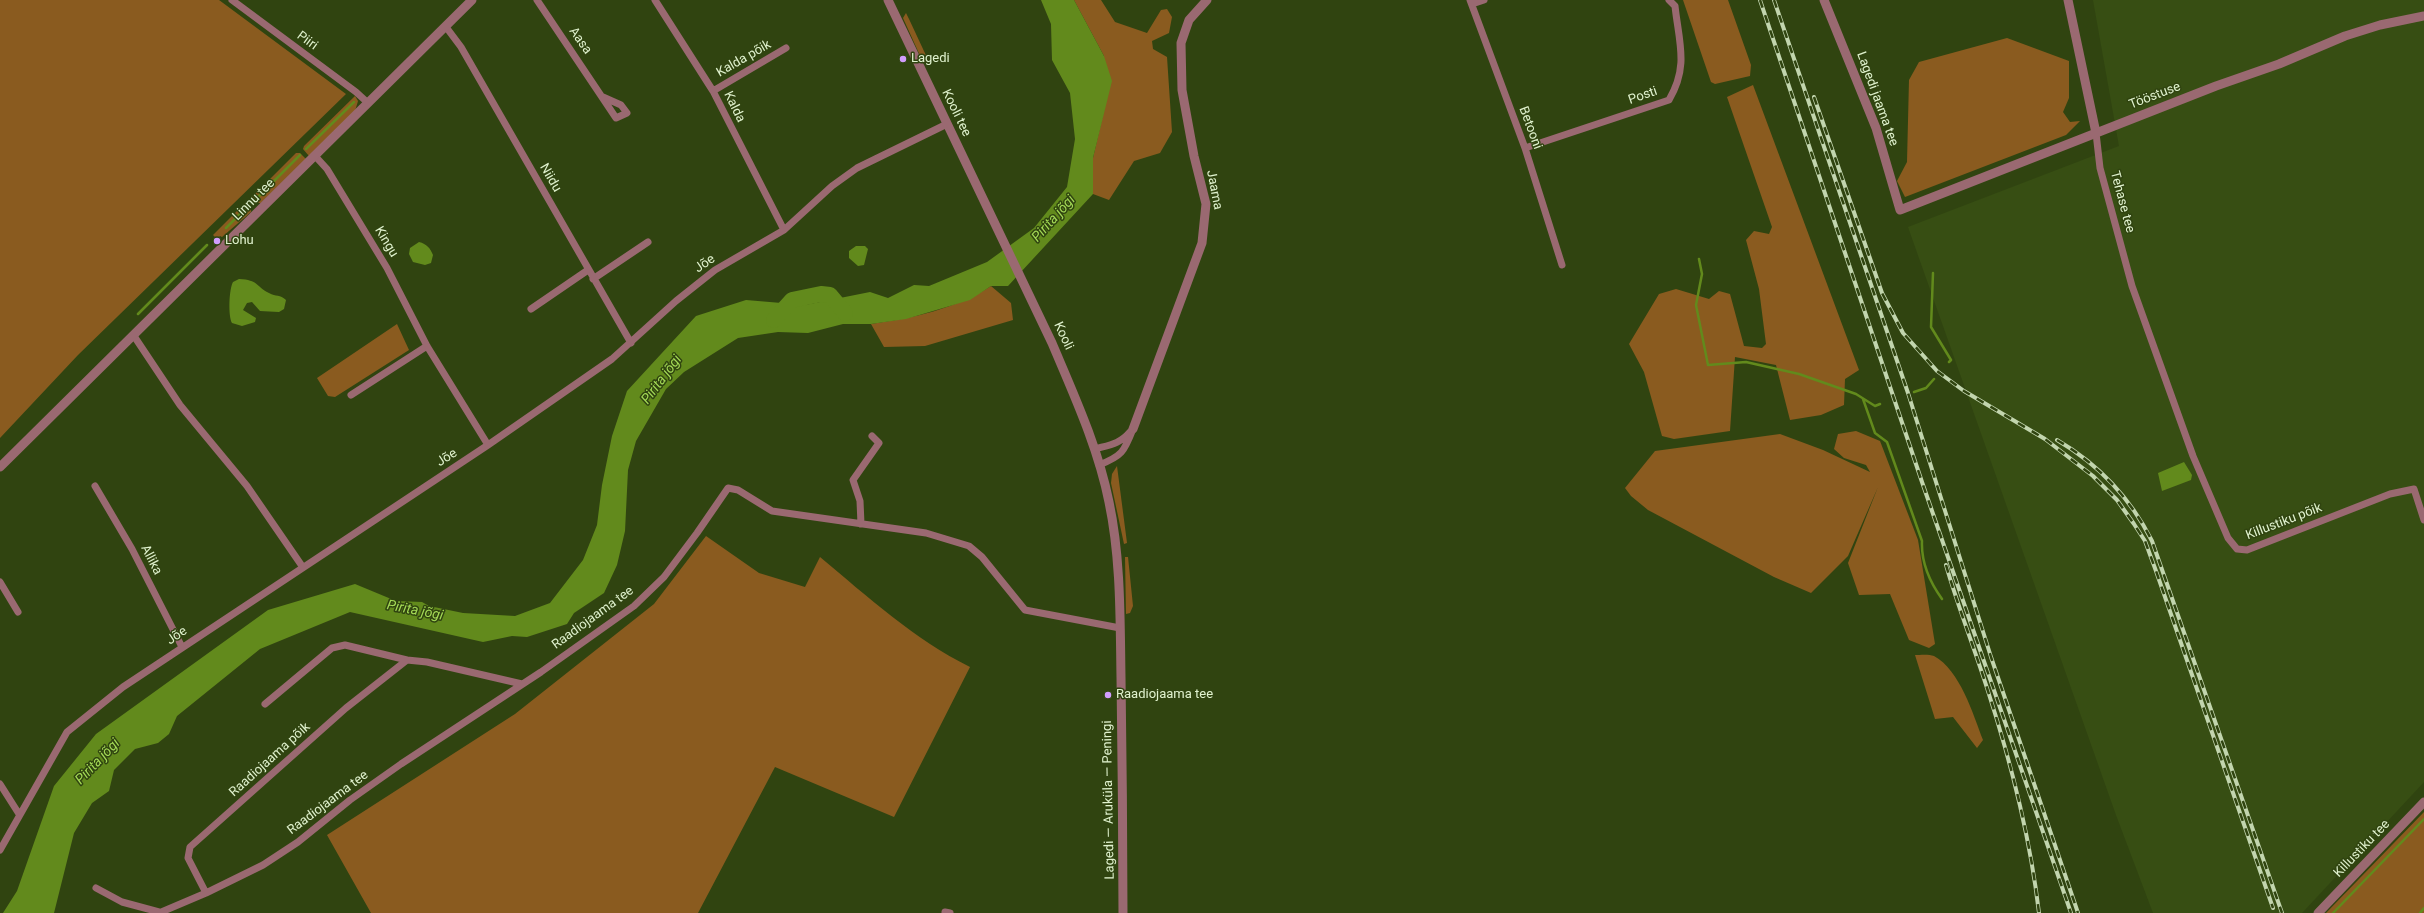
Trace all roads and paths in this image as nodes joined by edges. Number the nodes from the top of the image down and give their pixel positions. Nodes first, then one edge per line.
1 (232, 0) edge
2 (472, 0) edge
3 (537, 0) edge
4 (655, 0) edge
5 (888, 0) edge
6 (1207, 0) edge
7 (1484, 0) edge
8 (1669, 0) edge
9 (1824, 0) edge
10 (2068, 0) edge
11 (1471, 2) edge
12 (2424, 16) edge
13 (446, 27) junction
14 (786, 48) dead end
15 (713, 90) junction
16 (603, 97) dead end
17 (368, 103) junction
18 (947, 124) junction
19 (2096, 133) junction
20 (1524, 148) junction
21 (316, 156) junction
22 (1900, 210) joint
23 (784, 230) junction
24 (1001, 237) joint
25 (648, 242) dead end
26 (1562, 265) dead end
27 (588, 270) junction
28 (593, 279) junction
29 (531, 309) dead end
30 (134, 336) junction
31 (631, 343) junction
32 (427, 346) junction
33 (351, 395) dead end
34 (2175, 404) joint
35 (1133, 429) junction
36 (872, 436) dead end
37 (488, 445) junction
38 (1095, 449) junction
39 (1099, 465) junction
40 (0, 467) edge
41 (95, 486) dead end
42 (2424, 520) edge
43 (861, 524) junction
44 (302, 566) junction
45 (0, 582) edge
46 (18, 612) dead end
47 (1120, 628) junction
48 (182, 647) junction
49 (407, 660) junction
50 (522, 684) junction
51 (265, 704) dead end
52 (0, 784) edge
53 (2424, 802) edge
54 (19, 814) junction
55 (0, 850) edge
56 (96, 888) dead end
57 (206, 893) junction
58 (159, 913) edge
59 (1123, 913) edge
60 (2318, 913) edge

1 - 17 street, Piiri
2 - 13 street, Linnu tee
3 - 16 street, Aasa
4 - 15 street, Kalda
5 - 18 street, Kooli tee
6 - 35 street, Jaama
7 - 11 street
8 - 20 street, Posti
9 - 22 street, Lagedi jaama tee
10 - 19 street, Tehase tee
11 - 20 street, Betooni
12 - 19 street, Tööstuse
13 - 17 street, Linnu tee
13 - 27 street, Niidu
14 - 15 street, Kalda põik
15 - 23 street, Kalda
17 - 21 street, Linnu tee
18 - 23 street, Jõe
18 - 24 street, Kooli tee
19 - 22 street, Tööstuse
19 - 34 street, Tehase tee
20 - 26 street, Betooni
21 - 30 street, Linnu tee
21 - 32 street, Kingu
23 - 31 street, Jõe
24 - 38 street, Kooli
25 - 28 street
27 - 28 street, Niidu
27 - 29 street
28 - 31 street, Niidu
30 - 40 street, Linnu tee
30 - 44 street
31 - 37 street, Jõe
32 - 33 street
32 - 37 street, Kingu
34 - 42 street, Killustiku põik
35 - 38 street, Jaama
35 - 39 street, Jaama
36 - 43 street
37 - 44 street, Jõe
38 - 39 street, Lagedi — Aruküla — Peningi
39 - 47 street, Lagedi — Aruküla — Peningi
41 - 48 street, Allika
43 - 47 street, Raadiojaama tee
43 - 50 street, Raadiojaama tee
44 - 48 street, Jõe
45 - 46 street
47 - 59 street, Lagedi — Aruküla — Peningi
48 - 54 street, Jõe
49 - 50 street
49 - 51 street
49 - 57 street, Raadiojaama põik
50 - 57 street, Raadiojaama tee
52 - 54 street
53 - 60 street, Killustiku tee
54 - 55 street, Jõe
56 - 58 street
57 - 58 street, Raadiojaama tee

